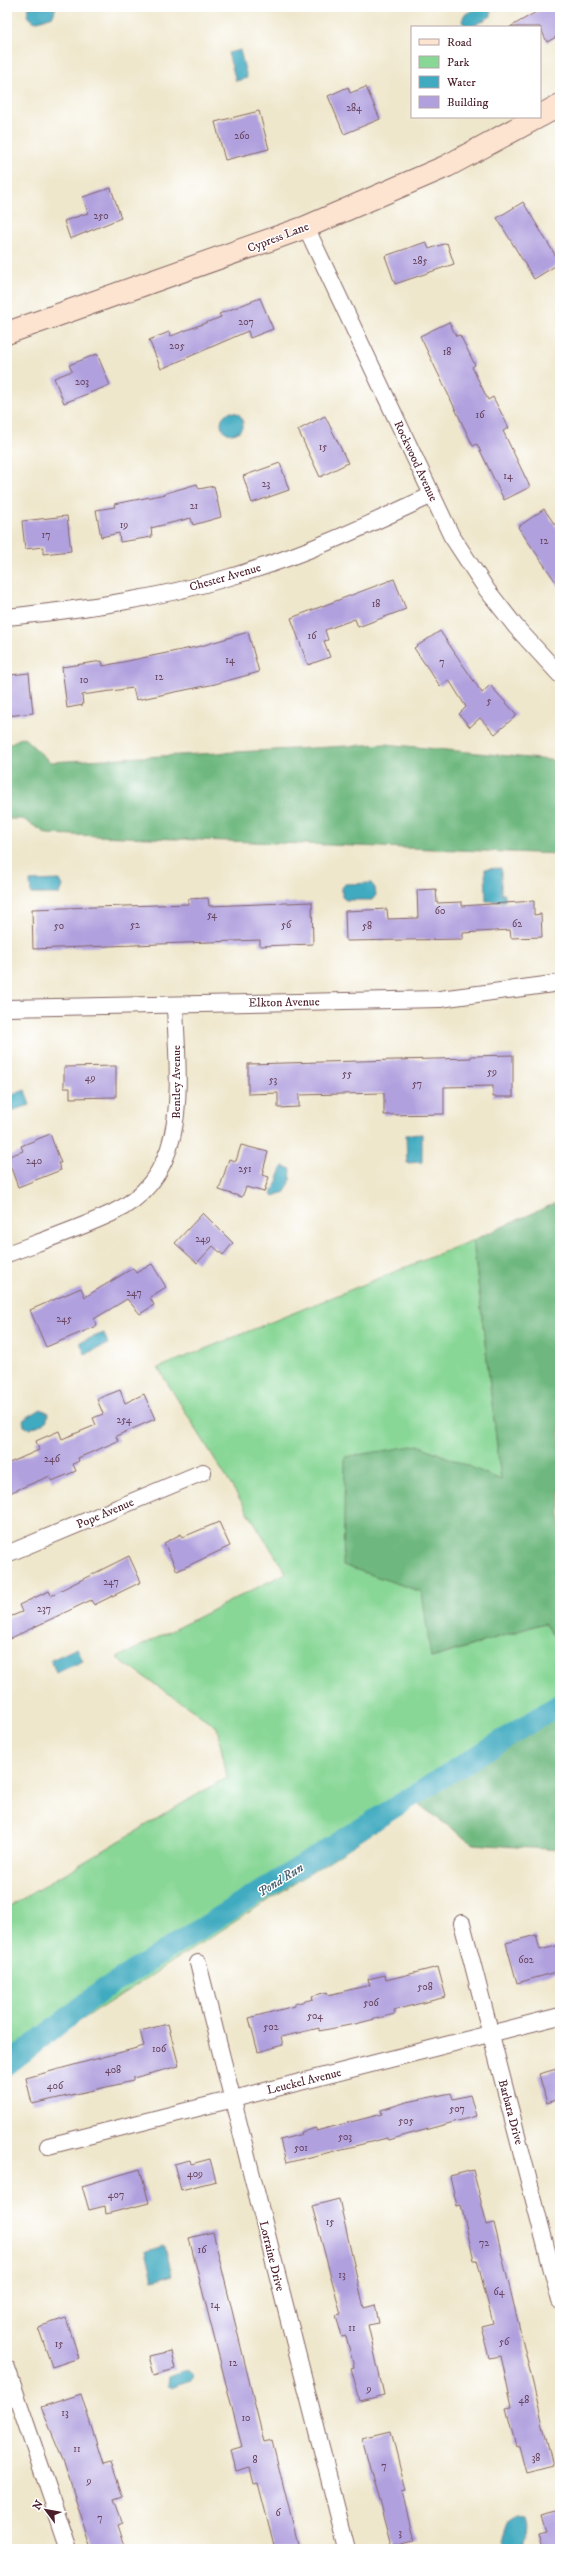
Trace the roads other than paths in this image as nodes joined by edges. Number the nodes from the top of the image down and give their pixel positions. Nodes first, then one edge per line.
1 (560, 105) edge
2 (541, 115) edge
3 (535, 118) edge
4 (306, 227) junction
5 (7, 333) edge
6 (432, 495) junction
7 (7, 617) edge
8 (560, 675) edge
9 (560, 983) edge
10 (175, 1005) junction
11 (7, 1008) edge
12 (7, 1254) edge
13 (203, 1472) dead end
14 (7, 1554) edge
15 (462, 1924) dead end
16 (198, 1963) dead end
17 (560, 2016) edge
18 (491, 2034) junction
19 (232, 2099) junction
20 (48, 2146) dead end
21 (560, 2301) edge
22 (7, 2368) edge
23 (69, 2549) edge
24 (347, 2549) edge

1 - 2 street, Cypress Lane
3 - 4 street, Cypress Lane
4 - 5 street, Cypress Lane
4 - 6 street, Rockwood Avenue
6 - 7 street, Chester Avenue
6 - 8 street, Rockwood Avenue
9 - 10 street, Elkton Avenue
10 - 11 street, Elkton Avenue
10 - 12 street, Bentley Avenue
13 - 14 street, Pope Avenue
15 - 18 street, Barbara Drive
16 - 19 street, Lorraine Drive
17 - 18 street, Leuckel Avenue
18 - 19 street, Leuckel Avenue
18 - 21 street, Barbara Drive
19 - 20 street, Leuckel Avenue
19 - 24 street, Lorraine Drive
22 - 23 street

